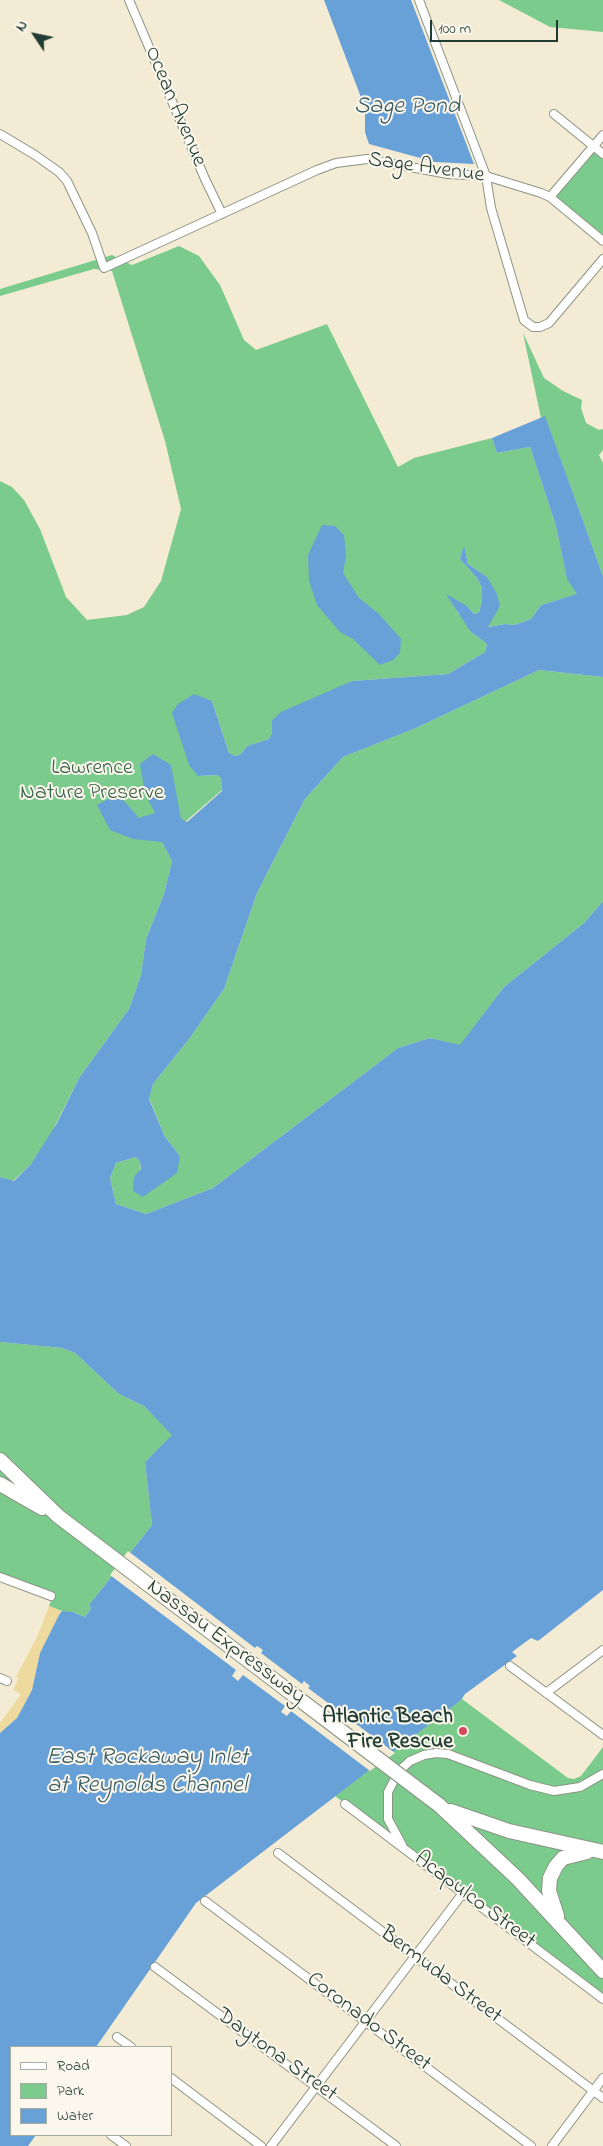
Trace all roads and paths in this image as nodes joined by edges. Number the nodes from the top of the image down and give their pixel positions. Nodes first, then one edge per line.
1 (129, 0) edge
2 (419, 0) edge
3 (554, 114) dead end
4 (0, 134) edge
5 (603, 135) edge
6 (594, 146) junction
7 (603, 154) edge
8 (486, 176) junction
9 (550, 197) junction
10 (222, 214) junction
11 (603, 241) edge
12 (603, 259) edge
13 (0, 1460) edge
14 (0, 1484) edge
15 (58, 1516) junction
16 (0, 1577) edge
17 (51, 1596) dead end
18 (603, 1650) edge
19 (510, 1666) dead end
20 (546, 1693) junction
21 (603, 1736) edge
22 (603, 1774) edge
23 (345, 1804) dead end
24 (439, 1805) junction
25 (405, 1849) junction
26 (600, 1852) edge
27 (278, 1853) dead end
28 (463, 1893) junction
29 (205, 1901) dead end
30 (562, 1925) junction
31 (415, 1957) junction
32 (155, 1967) dead end
33 (602, 1971) edge
34 (603, 1999) edge
35 (365, 2021) junction
36 (117, 2037) dead end
37 (130, 2046) edge
38 (603, 2078) edge
39 (172, 2079) edge
40 (316, 2086) junction
41 (593, 2091) junction
42 (603, 2098) edge
43 (112, 2136) edge
44 (126, 2146) edge
45 (261, 2146) edge
46 (271, 2146) edge
47 (396, 2146) edge
48 (530, 2146) edge
49 (552, 2146) edge

1 - 10 street, Ocean Avenue
2 - 8 street
3 - 6 street
4 - 10 street, Sage Avenue
5 - 6 street
6 - 7 street
6 - 9 street
8 - 9 street, Sage Avenue
8 - 10 street, Sage Avenue
8 - 12 street
9 - 11 street, Sage Avenue
13 - 15 highway, Nassau Expressway
14 - 15 highway, Nassau Expressway
15 - 24 highway, Nassau Expressway, bridge
16 - 17 street
18 - 20 street
19 - 20 street
20 - 21 street
22 - 25 street
23 - 25 street, Acapulco Street
24 - 26 highway, Nassau Expressway
24 - 30 highway, Nassau Expressway
25 - 28 street, Acapulco Street
26 - 30 highway
27 - 31 street, Bermuda Street
28 - 31 street
28 - 34 street, Acapulco Street
29 - 35 street, Coronado Street
30 - 33 highway, Nassau Expressway
31 - 35 street
31 - 41 street, Bermuda Street
32 - 40 street, Daytona Street
35 - 40 street
35 - 48 street, Coronado Street
36 - 37 street
38 - 41 street
39 - 45 street
40 - 46 street
40 - 47 street, Daytona Street
41 - 42 street, Bermuda Street
41 - 49 street
43 - 44 street

